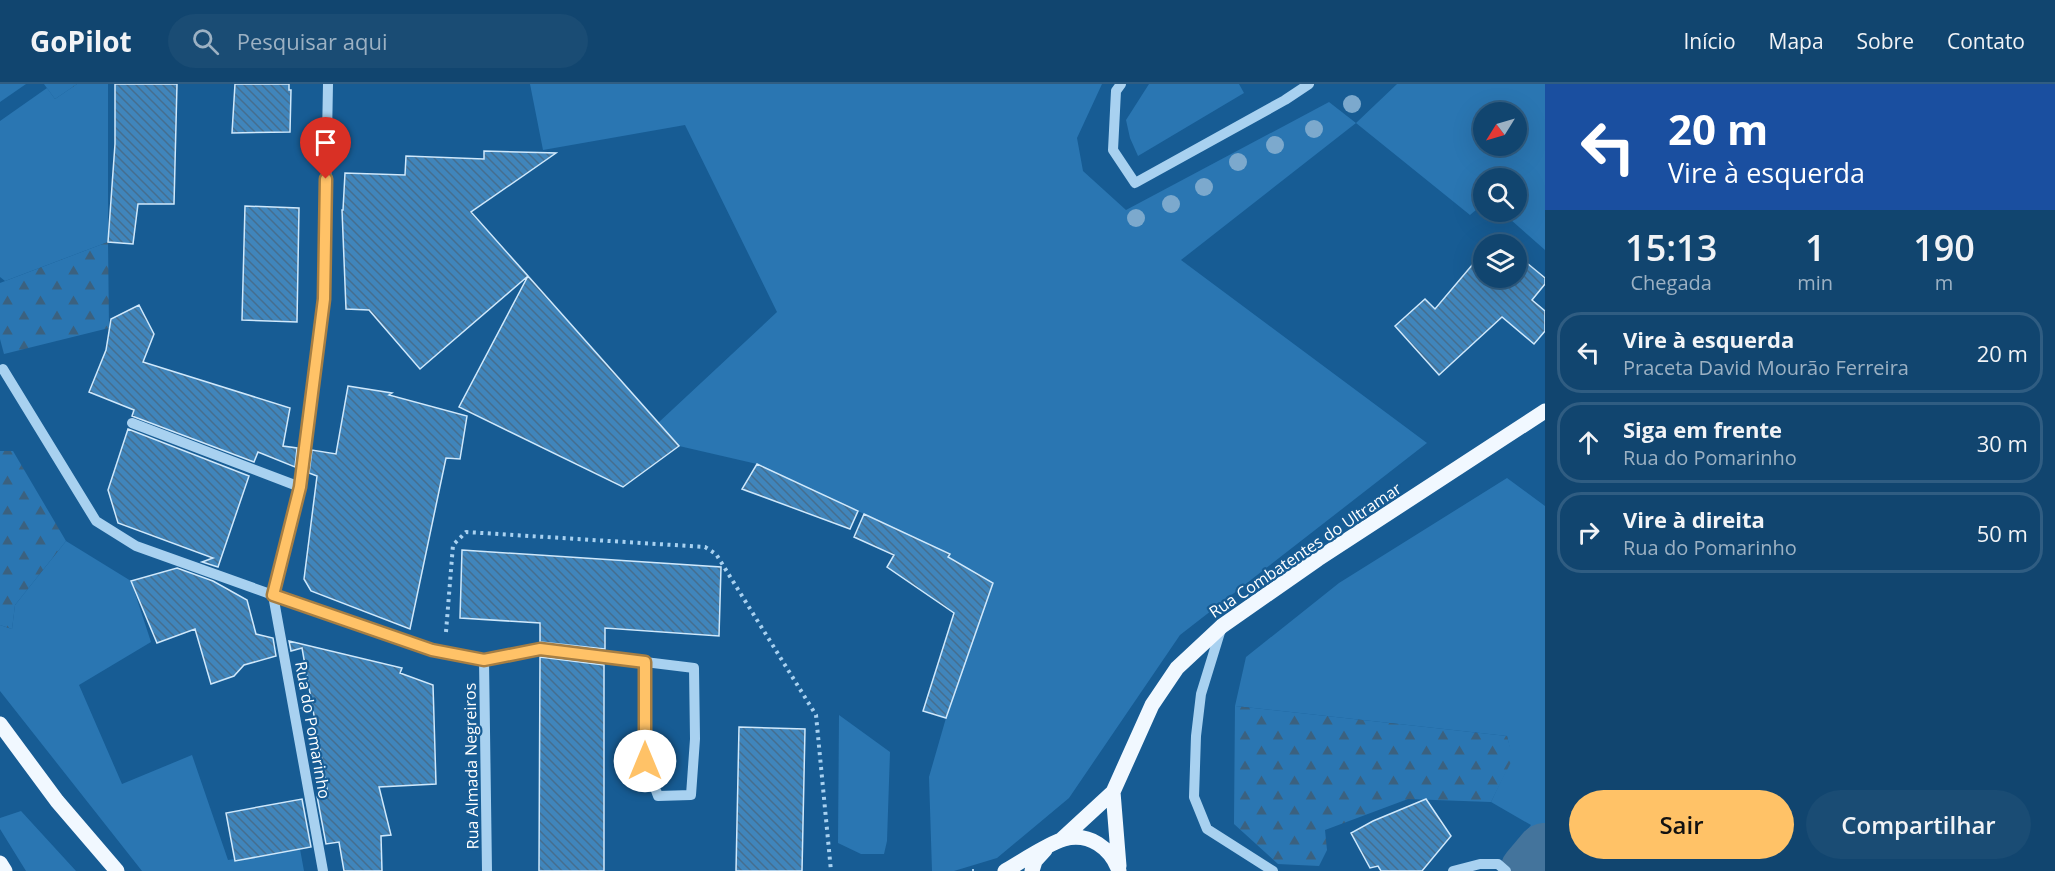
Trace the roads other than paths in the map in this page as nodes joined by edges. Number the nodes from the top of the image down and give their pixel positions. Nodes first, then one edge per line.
1 (328, 84) edge
2 (1121, 84) edge
3 (1309, 84) edge
4 (3, 369) dead end
5 (1545, 411) edge
6 (132, 423) dead end
7 (300, 487) junction
8 (273, 595) junction
9 (1222, 626) junction
10 (484, 660) junction
11 (645, 662) junction
12 (0, 724) edge
13 (1113, 792) junction
14 (1062, 839) junction
15 (1047, 847) junction
16 (0, 863) edge
17 (1502, 867) edge
18 (1119, 870) edge
19 (5, 871) edge
20 (117, 871) edge
21 (323, 871) edge
22 (488, 871) edge
23 (1005, 871) edge
24 (1032, 871) edge
25 (1273, 871) edge
26 (1453, 871) edge

1 - 7 street, Rua do Pomarinho
2 - 3 street
4 - 8 street
5 - 9 main road, Rua Combatentes do Ultramar
6 - 7 street
7 - 8 street, Rua do Pomarinho
8 - 10 street
8 - 21 street, Rua do Pomarinho
9 - 13 main road, Rua Combatentes do Ultramar
9 - 25 street
10 - 11 street
10 - 22 street, Rua Almada Negreiros
11 - 11 street
12 - 20 main road
13 - 14 main road, Rua Combatentes do Ultramar
13 - 18 main road, Rua Combatentes do Ultramar
14 - 15 main road, Rua Combatentes do Ultramar
14 - 18 main road
15 - 23 main road, Rua Combatentes do Ultramar
15 - 24 main road
16 - 19 main road
17 - 26 street

